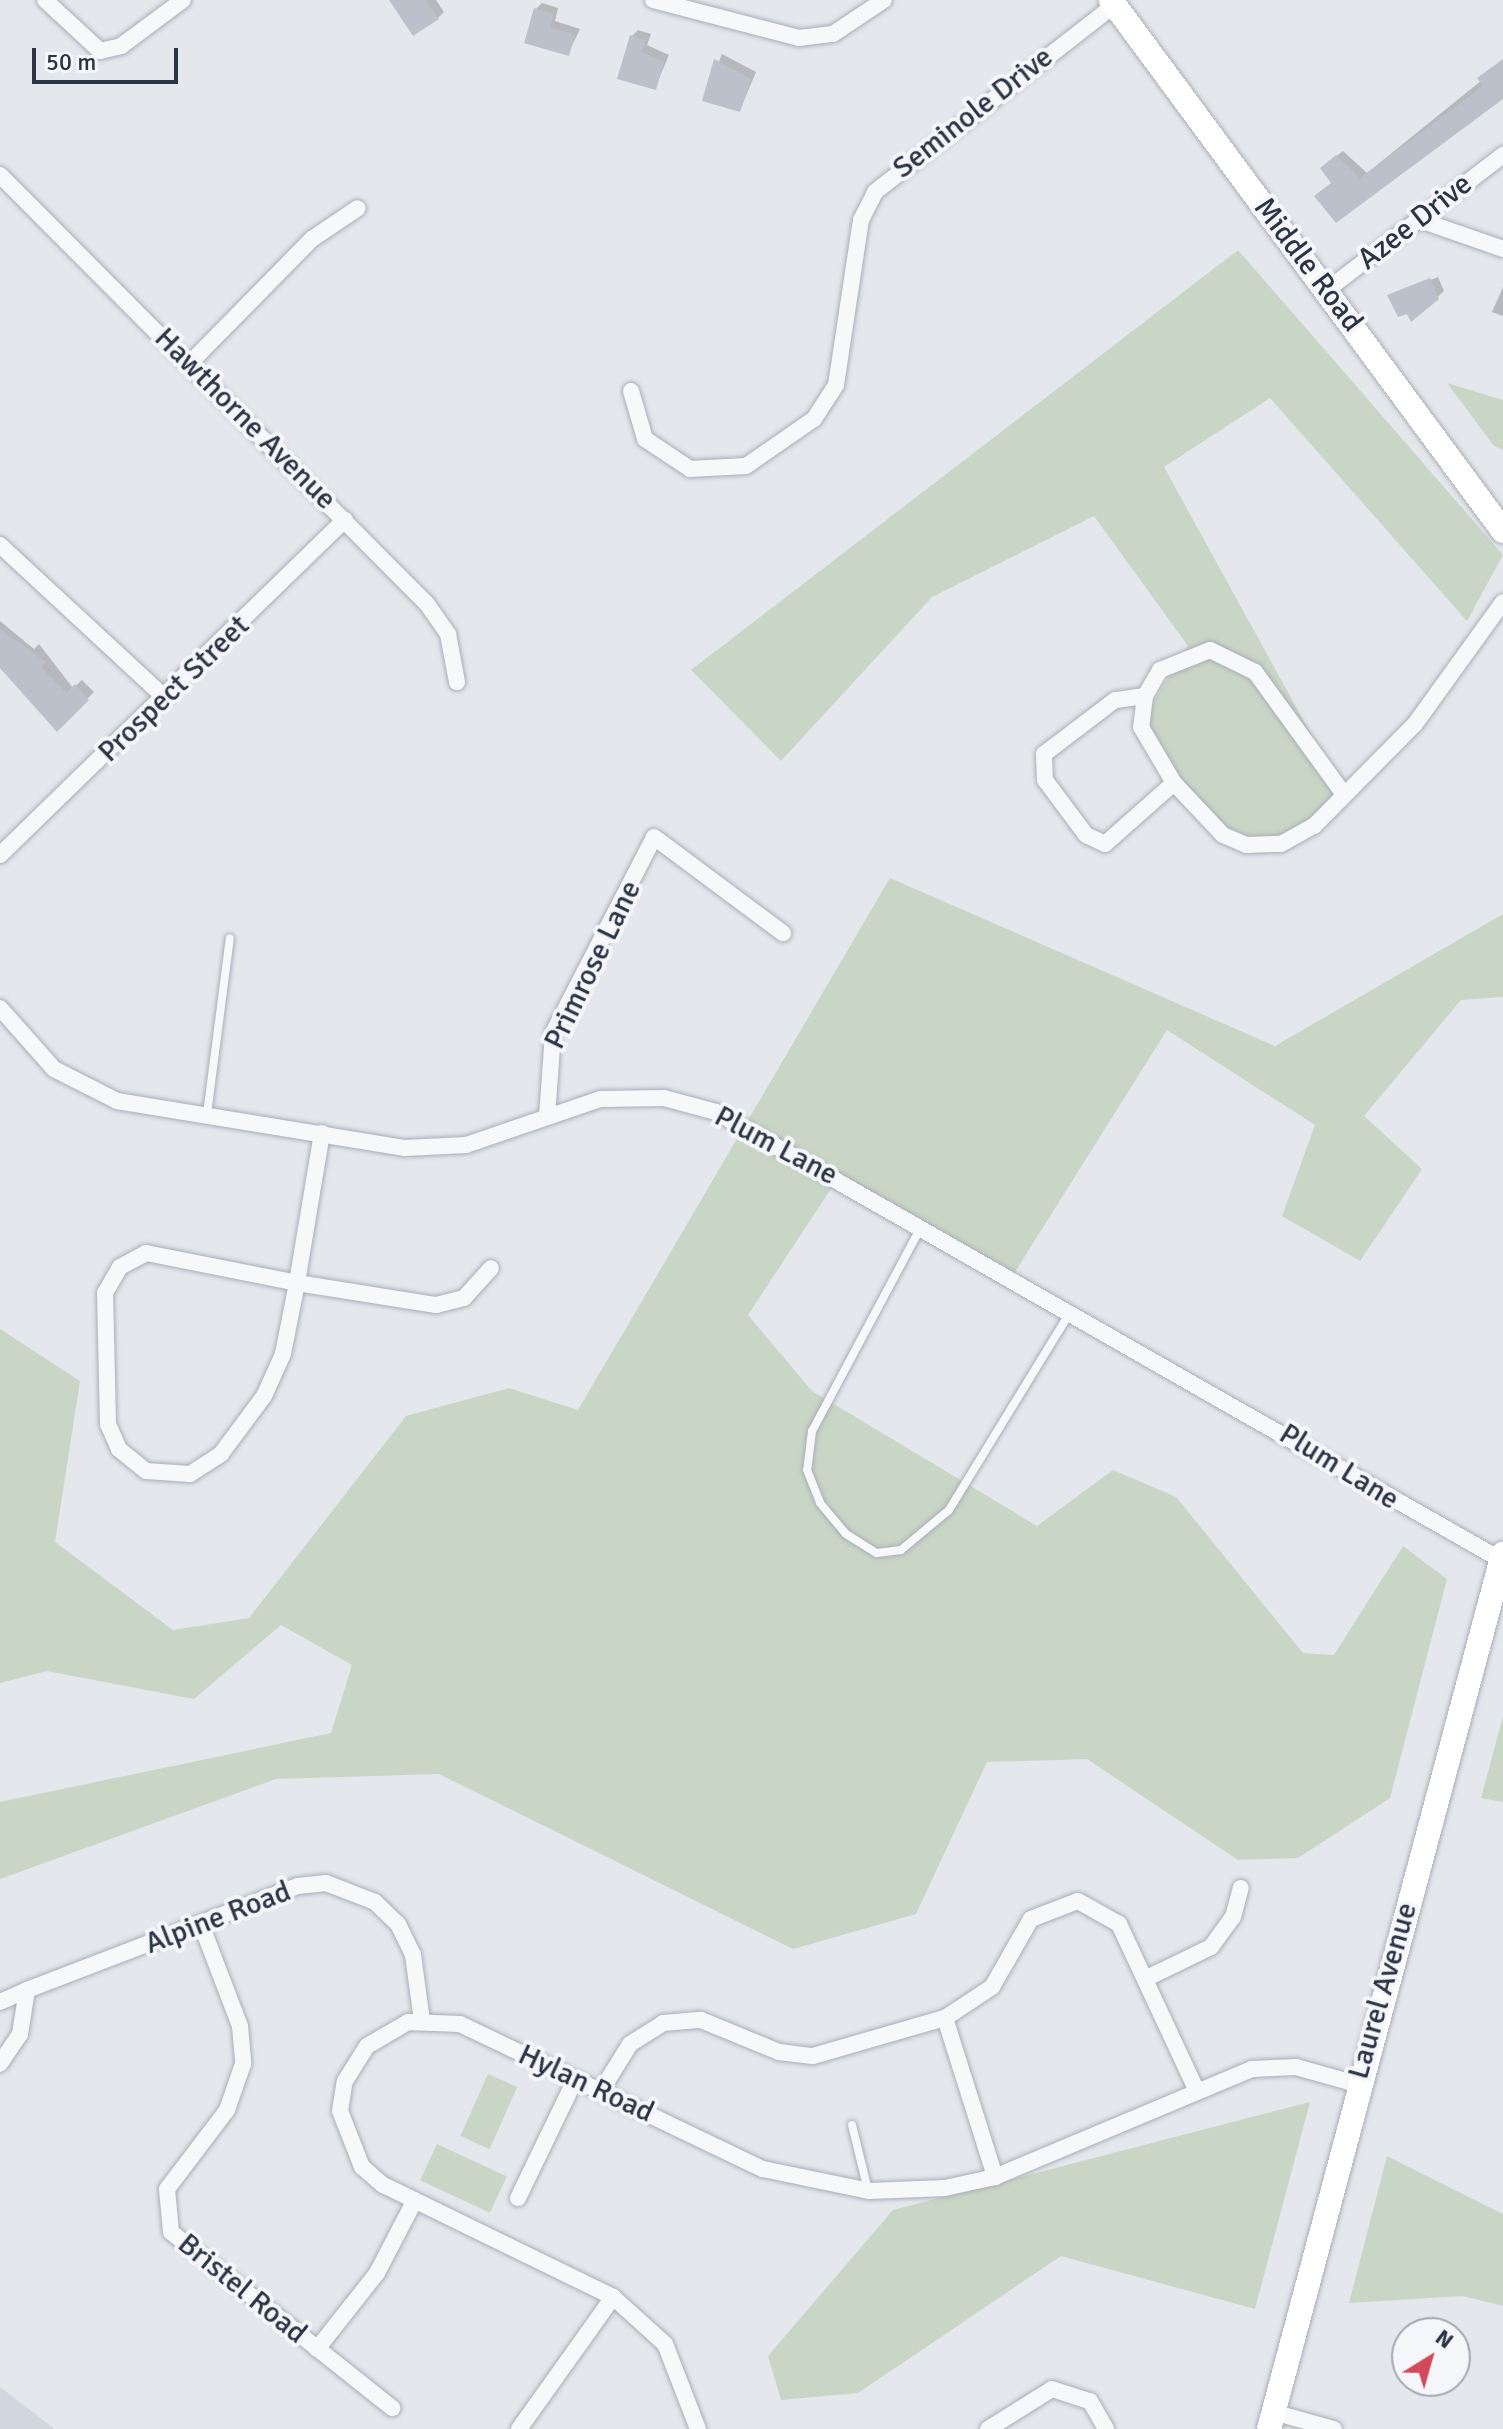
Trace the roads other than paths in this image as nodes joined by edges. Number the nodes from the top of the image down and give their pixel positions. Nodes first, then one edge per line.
1 (45, 0) edge
2 (183, 0) edge
3 (653, 0) edge
4 (884, 0) edge
5 (1112, 3) edge
6 (1503, 155) edge
7 (0, 175) edge
8 (358, 208) dead end
9 (1417, 219) junction
10 (1503, 249) edge
11 (1327, 290) junction
12 (190, 363) junction
13 (631, 391) dead end
14 (345, 520) junction
15 (1503, 531) edge
16 (0, 545) edge
17 (1503, 602) edge
18 (457, 682) dead end
19 (1145, 696) junction
20 (165, 698) junction
21 (1174, 783) junction
22 (1343, 793) junction
23 (0, 855) edge
24 (783, 933) dead end
25 (230, 938) dead end
26 (0, 1009) edge
27 (207, 1114) junction
28 (547, 1117) junction
29 (322, 1133) junction
30 (922, 1226) junction
31 (491, 1268) dead end
32 (297, 1283) junction
33 (1071, 1310) junction
34 (1502, 1557) edge
35 (1241, 1888) dead end
36 (201, 1924) junction
37 (1145, 1979) junction
38 (27, 1990) junction
39 (0, 2002) edge
40 (945, 2018) junction
41 (422, 2021) junction
42 (0, 2064) edge
43 (575, 2080) junction
44 (1357, 2084) junction
45 (1196, 2089) junction
46 (601, 2091) junction
47 (852, 2125) dead end
48 (995, 2177) junction
49 (869, 2191) junction
50 (518, 2198) dead end
51 (415, 2200) junction
52 (613, 2297) junction
53 (317, 2349) junction
54 (392, 2408) dead end
55 (1271, 2421) edge
56 (519, 2429) edge
57 (698, 2429) edge
58 (988, 2429) edge
59 (1106, 2429) edge
60 (1334, 2429) edge

1 - 2 street
3 - 4 street
5 - 11 main road, Middle Road
5 - 13 street, Seminole Drive
6 - 9 street, Azee Drive
7 - 12 street, Hawthorne Avenue
8 - 12 street
9 - 10 street
9 - 11 street, Azee Drive
11 - 15 main road, Middle Road
12 - 14 street, Hawthorne Avenue
14 - 18 street, Hawthorne Avenue
14 - 20 street, Prospect Street
16 - 20 street
17 - 22 street
19 - 21 street
19 - 21 street
19 - 22 street
20 - 23 street, Prospect Street
21 - 22 street
24 - 28 street, Primrose Lane
25 - 27 lane
26 - 27 street, Plum Lane
27 - 29 street, Plum Lane
28 - 29 street, Plum Lane
28 - 30 street, Plum Lane
29 - 32 street
30 - 33 street, Plum Lane
30 - 33 lane
31 - 32 street
32 - 32 street
33 - 34 street, Plum Lane
34 - 44 main road, Laurel Avenue
35 - 37 street
36 - 38 street, Alpine Road
36 - 41 street, Alpine Road
36 - 53 street, Bristel Road
37 - 40 street
37 - 45 street
38 - 39 street, Alpine Road
38 - 42 street
40 - 46 street
40 - 48 street
41 - 43 street, Hylan Road
41 - 51 street, Hylan Road
43 - 46 street, Hylan Road
43 - 50 street
44 - 45 street, Hylan Road
44 - 55 main road, Laurel Avenue
45 - 48 street, Hylan Road
46 - 49 street, Hylan Road
47 - 49 lane
48 - 49 street, Hylan Road
51 - 52 street, Hylan Road
51 - 53 street, Bristel Road
52 - 56 street
52 - 57 street, Hylan Road
53 - 54 street, Bristel Road
55 - 60 street
58 - 59 street

